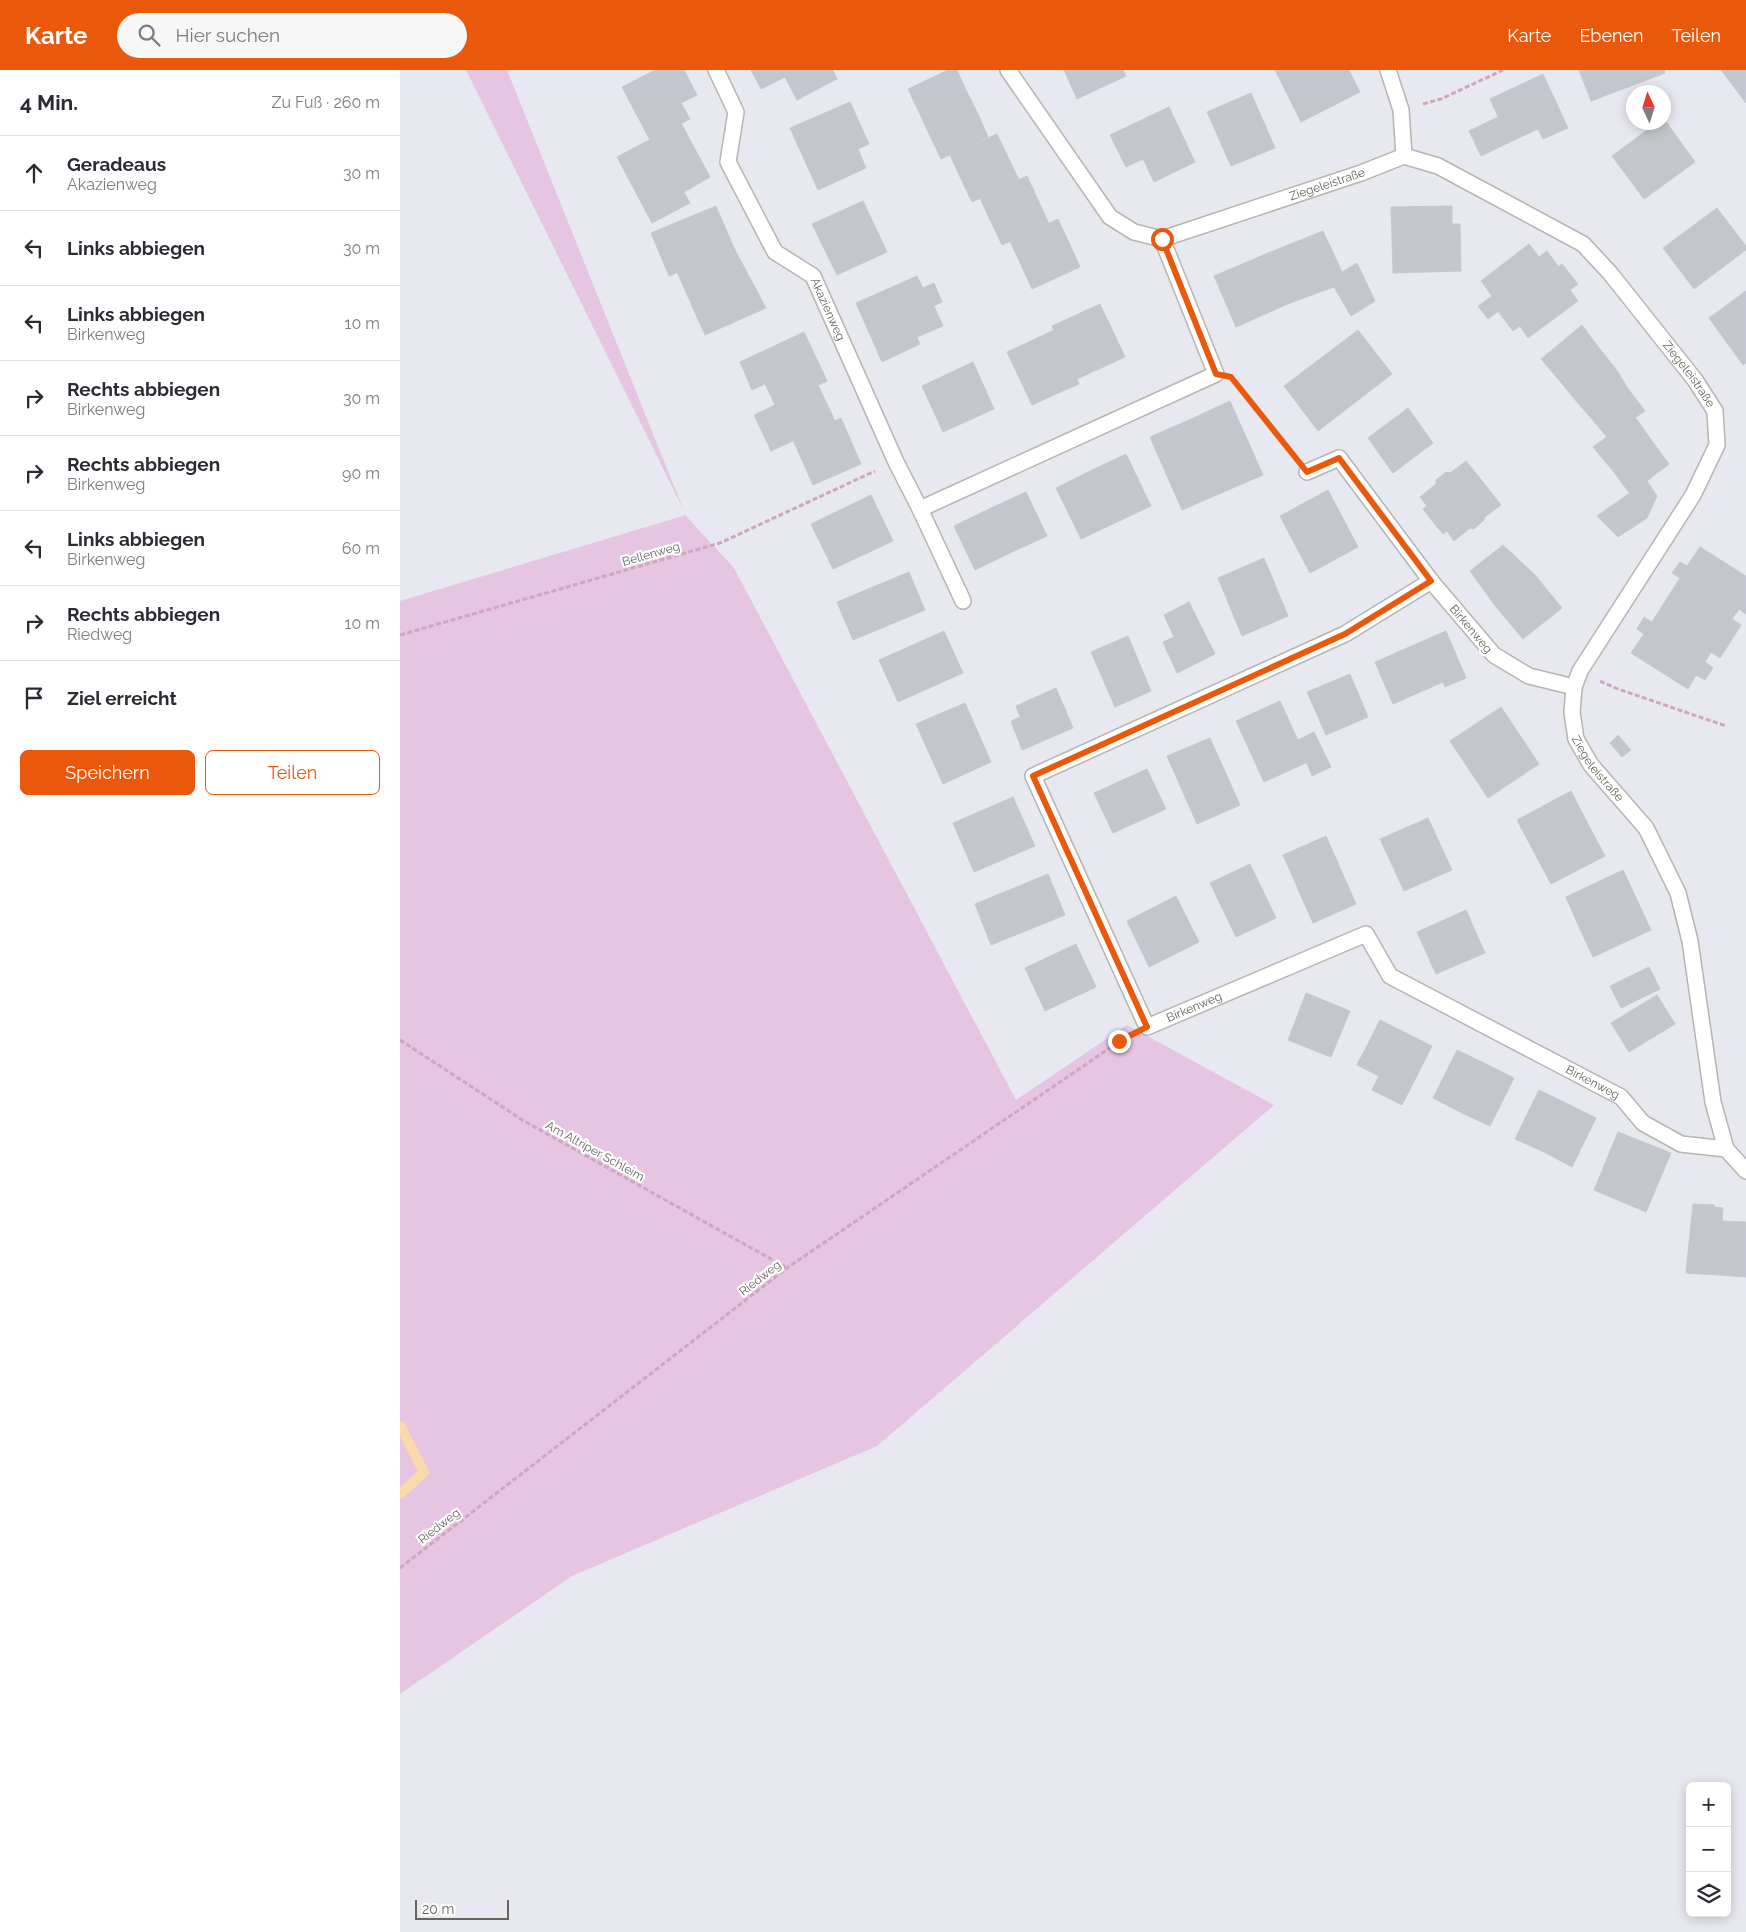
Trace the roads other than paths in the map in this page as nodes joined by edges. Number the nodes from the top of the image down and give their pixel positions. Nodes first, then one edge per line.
1 (716, 70) edge
2 (1008, 70) edge
3 (1388, 70) edge
4 (1404, 156) junction
5 (1162, 239) junction
6 (1307, 472) road end
7 (920, 509) junction
8 (1431, 581) junction
9 (962, 601) dead end
10 (1574, 687) junction
11 (1726, 1148) junction
12 (1746, 1171) edge

1 - 7 street, Akazienweg
2 - 5 street
3 - 4 street
4 - 5 street, Ziegeleistraße
4 - 10 street, Ziegeleistraße
5 - 7 street
6 - 8 street, Birkenweg
7 - 9 street, Akazienweg
8 - 10 street, Birkenweg
8 - 11 street, Birkenweg
10 - 11 street, Ziegeleistraße
11 - 12 street, Ziegeleistraße

